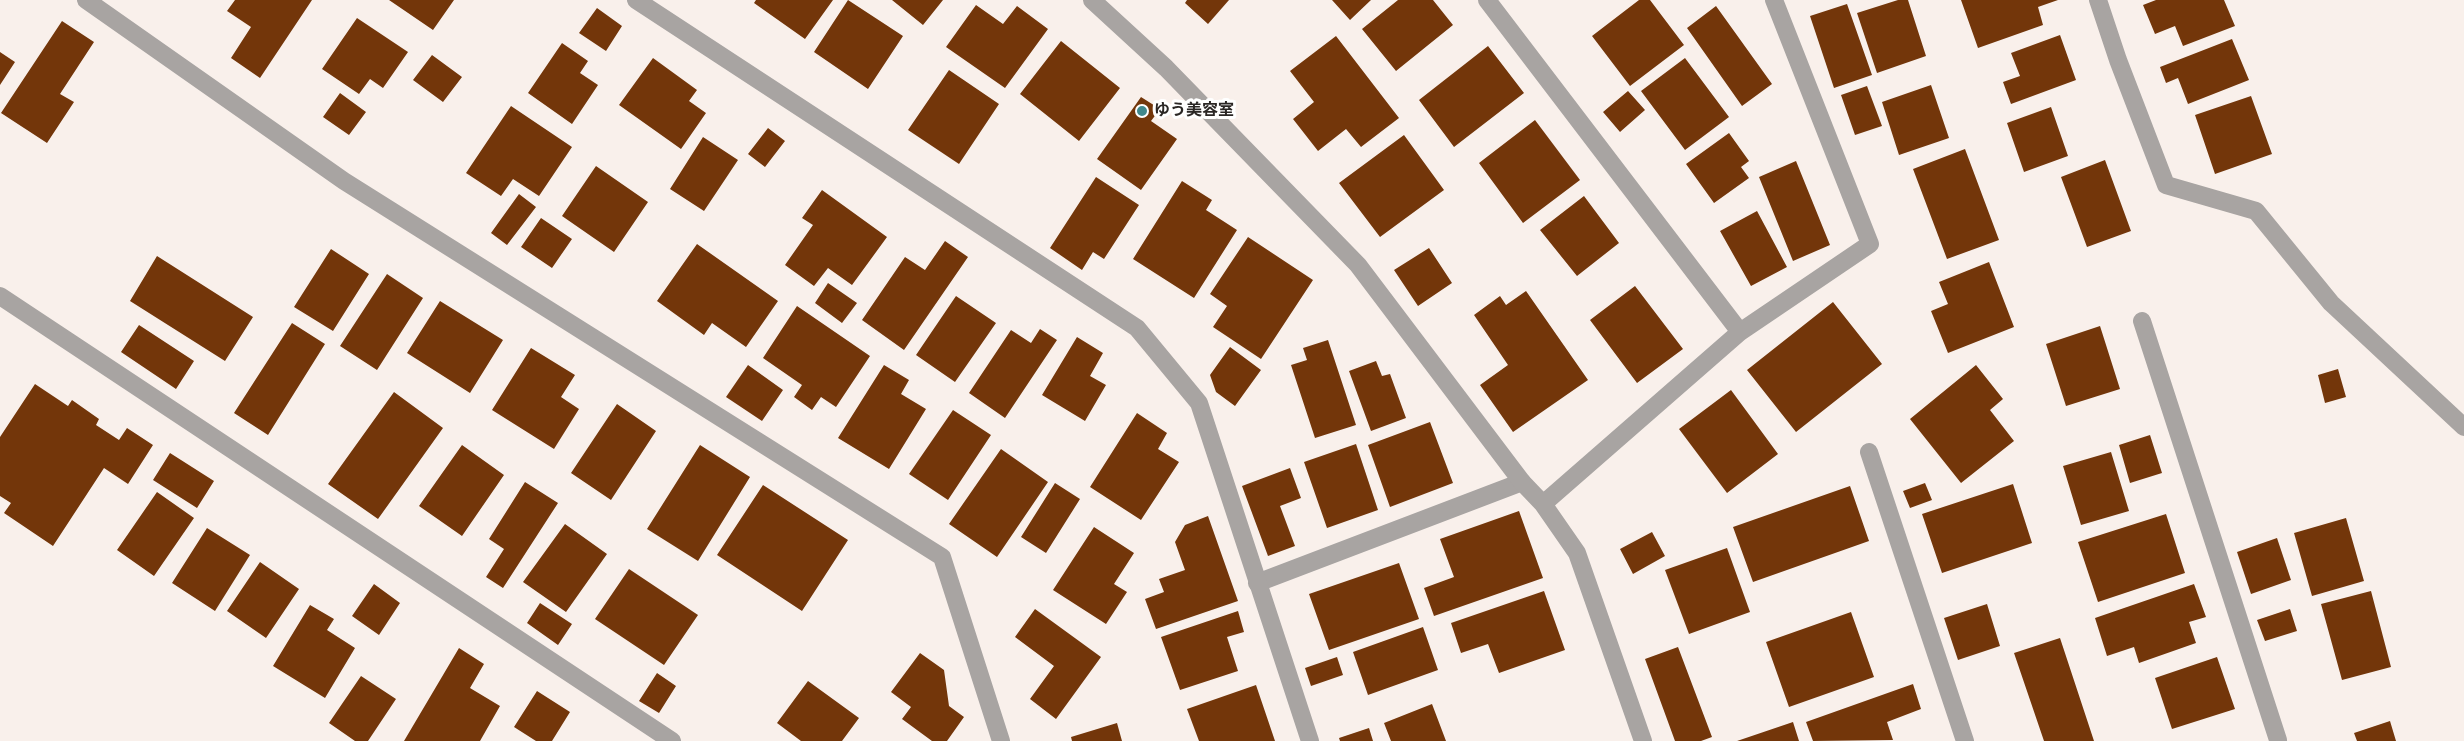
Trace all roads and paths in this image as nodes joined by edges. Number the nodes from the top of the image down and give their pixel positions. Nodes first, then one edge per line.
1 (86, 0) edge
2 (636, 0) edge
3 (1092, 0) edge
4 (1487, 0) edge
5 (1774, 0) edge
6 (2098, 0) edge
7 (0, 296) edge
8 (2142, 321) dead end
9 (1740, 332) junction
10 (2464, 427) edge
11 (1869, 452) dead end
12 (1522, 482) junction
13 (1542, 504) junction
14 (1257, 583) junction
15 (672, 741) edge
16 (1001, 741) edge
17 (1310, 741) edge
18 (1643, 741) edge
19 (1965, 741) edge
20 (2277, 741) edge

1 - 16 street
2 - 14 street
3 - 12 street
4 - 9 street
5 - 9 street
6 - 10 street
7 - 15 street
8 - 20 street
9 - 13 street
11 - 19 street
12 - 13 street
12 - 14 street
13 - 18 street
14 - 17 street

